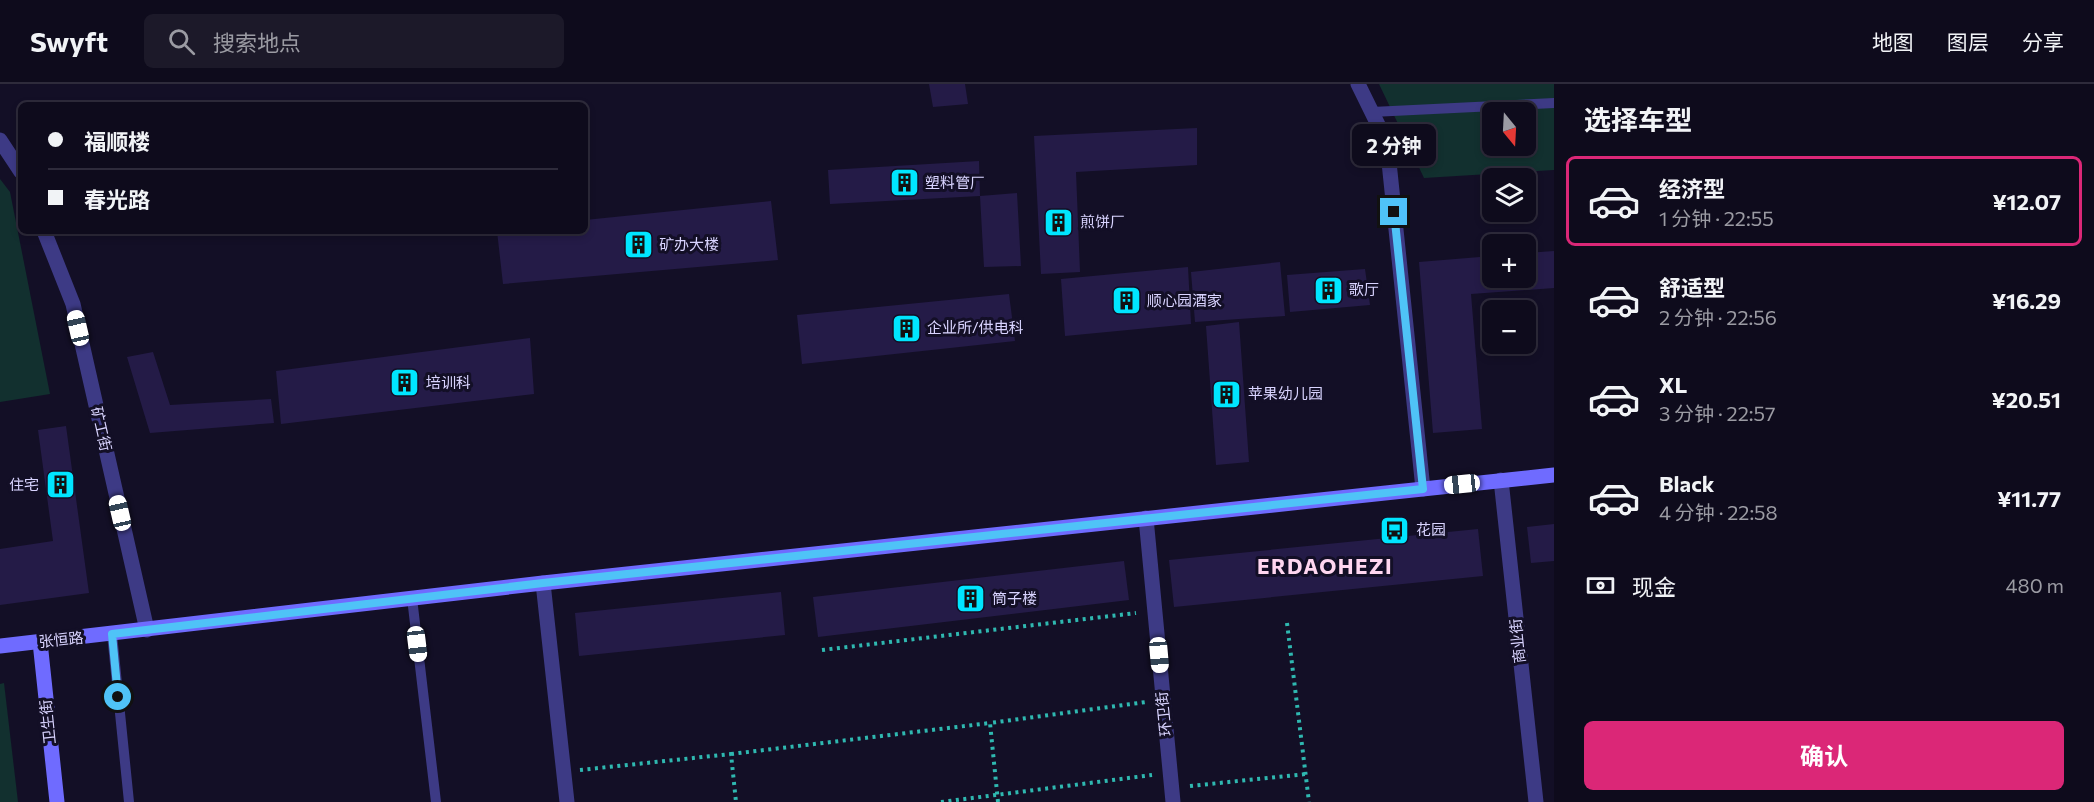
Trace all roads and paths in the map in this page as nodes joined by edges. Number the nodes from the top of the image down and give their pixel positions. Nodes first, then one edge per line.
1 (1358, 84) edge
2 (1554, 103) edge
3 (1372, 112) junction
4 (0, 140) edge
5 (18, 167) edge
6 (45, 234) edge
7 (1554, 475) edge
8 (1500, 480) junction
9 (1423, 489) junction
10 (1146, 518) junction
11 (543, 583) junction
12 (412, 598) junction
13 (1155, 611) junction
14 (1287, 623) dead end
15 (147, 630) junction
16 (112, 634) junction
17 (39, 642) junction
18 (0, 646) edge
19 (822, 650) dead end
20 (1163, 700) junction
21 (990, 723) junction
22 (731, 754) junction
23 (564, 771) junction
24 (1306, 774) junction
25 (1172, 788) edge
26 (997, 796) junction
27 (57, 802) edge
28 (129, 802) edge
29 (436, 802) edge
30 (567, 802) edge
31 (736, 802) edge
32 (941, 802) edge
33 (998, 802) edge
34 (1309, 802) edge
35 (1536, 802) edge

1 - 3 street
2 - 3 lane
3 - 9 street
4 - 5 street
6 - 15 street, 矿工街
7 - 8 main road, 张恒路
8 - 9 main road, 张恒路
8 - 35 street, 商业街
9 - 10 main road, 张恒路
10 - 11 main road, 张恒路
10 - 13 street, 环卫街
11 - 12 main road, 张恒路
11 - 23 street
12 - 15 main road, 张恒路
12 - 29 lane
13 - 19 path
13 - 20 street, 环卫街
14 - 24 path
15 - 16 main road, 张恒路
16 - 17 main road, 张恒路
16 - 28 lane
17 - 18 main road, 张恒路
17 - 27 main road, 卫生街
20 - 21 path
20 - 25 street, 环卫街
21 - 22 path
21 - 26 path
22 - 23 path
22 - 31 path
23 - 30 street
24 - 25 path
24 - 34 path
25 - 26 path
26 - 32 path
26 - 33 path

